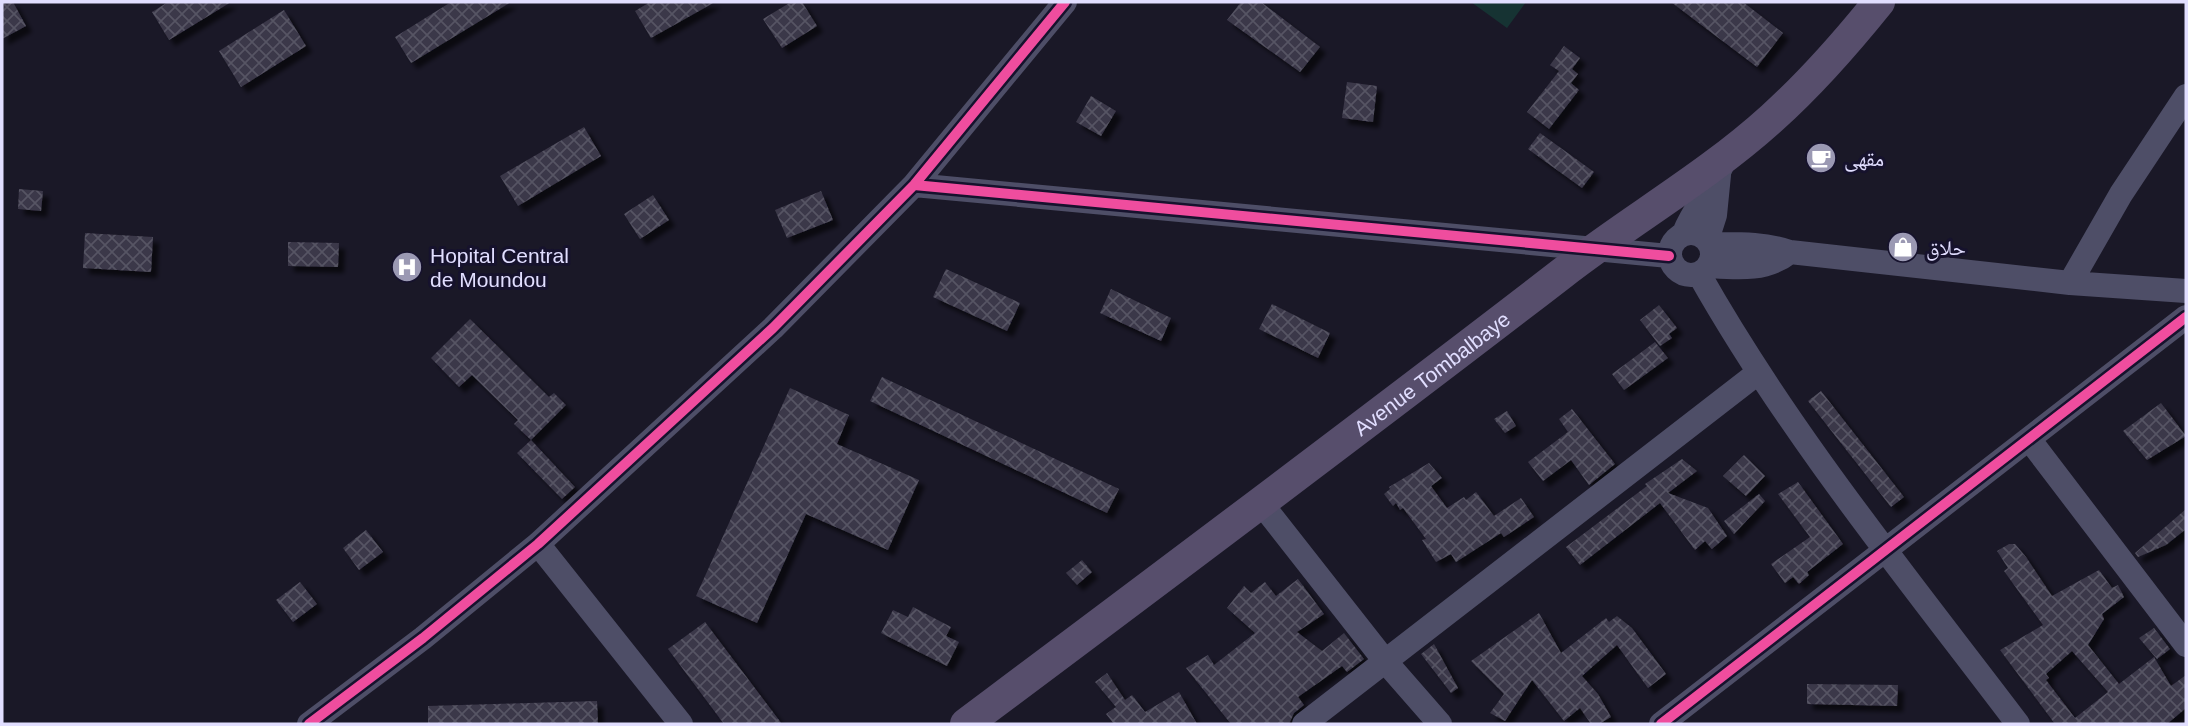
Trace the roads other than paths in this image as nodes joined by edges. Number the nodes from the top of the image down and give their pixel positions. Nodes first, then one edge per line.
1 (1065, 2) edge
2 (1879, 2) edge
3 (2186, 96) edge
4 (1723, 164) junction
5 (914, 185) junction
6 (1591, 250) junction
7 (1702, 252) junction
8 (1669, 256) junction
9 (2070, 283) junction
10 (2186, 291) edge
11 (2186, 317) edge
12 (1759, 373) junction
13 (2029, 439) junction
14 (1261, 503) junction
15 (538, 544) junction
16 (1888, 551) junction
17 (2186, 645) edge
18 (1385, 662) junction
19 (309, 724) edge
20 (681, 724) edge
21 (966, 724) edge
22 (1304, 724) edge
23 (1440, 724) edge
24 (1661, 724) edge
25 (2018, 724) edge

1 - 5 street
2 - 4 main road, Avenue Tombalbaye
3 - 9 street
4 - 6 main road, Avenue Tombalbaye
4 - 7 street
5 - 6 street
5 - 15 street
6 - 8 street
6 - 14 main road, Avenue Tombalbaye
7 - 8 street
7 - 8 street
7 - 9 street
7 - 12 street
9 - 10 street
11 - 13 street
12 - 16 street
12 - 18 street
13 - 16 street
13 - 17 street
14 - 18 street
14 - 21 main road, Avenue Tombalbaye
15 - 19 street
15 - 20 street
16 - 24 street
16 - 25 street
18 - 22 street
18 - 23 street

